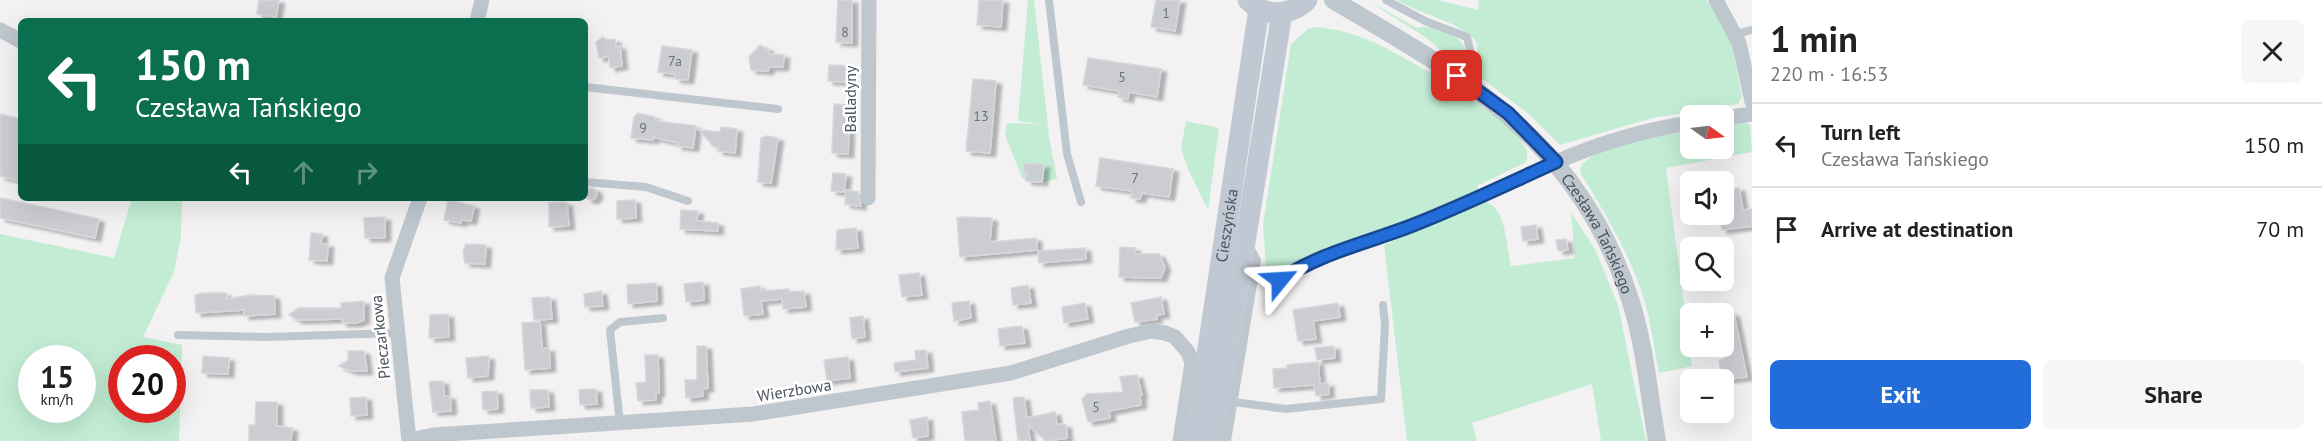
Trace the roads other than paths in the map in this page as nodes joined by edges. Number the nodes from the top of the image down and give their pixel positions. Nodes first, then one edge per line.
1 (482, 0) edge
2 (869, 0) edge
3 (1048, 0) edge
4 (1307, 0) edge
5 (1333, 0) edge
6 (1386, 0) edge
7 (1716, 0) edge
8 (1253, 5) edge
9 (1282, 14) junction
10 (478, 18) edge
11 (0, 30) edge
12 (1752, 30) edge
13 (1736, 34) junction
14 (18, 39) edge
15 (1457, 76) junction
16 (588, 87) edge
17 (1752, 102) edge
18 (778, 109) dead end
19 (1752, 114) edge
20 (1734, 117) edge
21 (1680, 124) edge
22 (1556, 162) junction
23 (588, 182) edge
24 (868, 198) dead end
25 (419, 201) edge
26 (688, 201) dead end
27 (1081, 202) dead end
28 (1244, 236) junction
29 (1254, 277) junction
30 (1383, 306) dead end
31 (663, 318) dead end
32 (396, 333) junction
33 (178, 335) dead end
34 (1234, 402) junction
35 (620, 424) junction
36 (410, 440) edge
37 (1180, 441) edge
38 (1194, 441) edge
39 (1213, 441) edge
40 (1227, 441) edge
41 (1657, 441) edge

1 - 10 street
2 - 24 street, Balladyny
3 - 27 lane
4 - 9 main road
5 - 15 street, Czesława Tańskiego
6 - 15 lane
7 - 13 street
8 - 9 main road
8 - 38 main road, Cieszyńska
9 - 28 main road, Cieszyńska
11 - 14 street
12 - 13 lane
13 - 17 street
15 - 22 street, Czesława Tańskiego
16 - 18 lane
19 - 20 street
21 - 22 street
22 - 29 lane
22 - 41 street, Czesława Tańskiego
23 - 26 lane
25 - 32 street, Pieczarkowa
28 - 29 lane
28 - 39 main road, Cieszyńska
29 - 34 lane
30 - 34 lane
31 - 35 lane
32 - 33 lane
32 - 36 street, Pieczarkowa
34 - 40 lane
35 - 36 street, Wierzbowa
35 - 37 street, Wierzbowa

